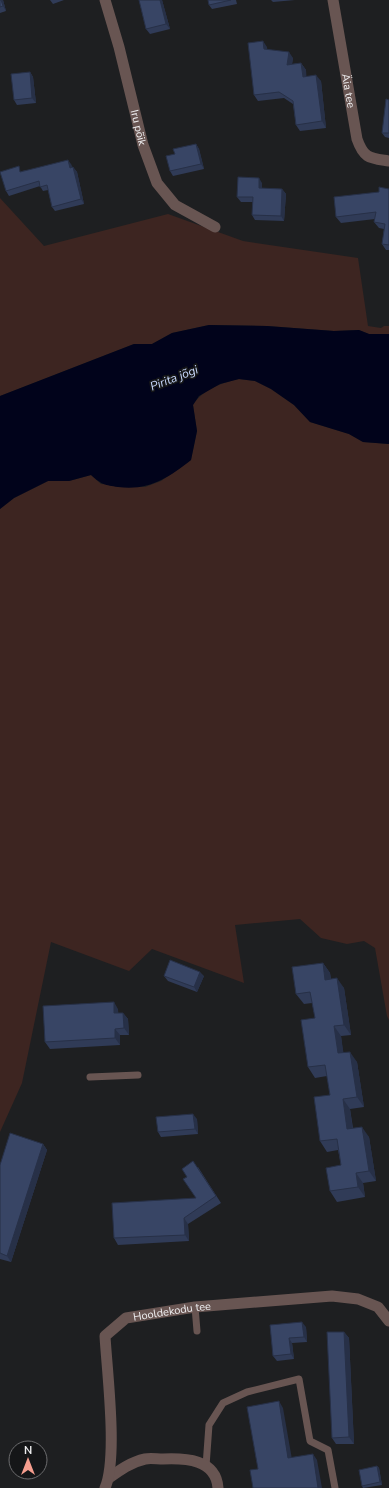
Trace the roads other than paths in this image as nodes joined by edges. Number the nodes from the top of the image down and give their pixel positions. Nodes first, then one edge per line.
1 (105, 0) edge
2 (333, 0) edge
3 (389, 161) edge
4 (215, 227) dead end
5 (138, 1075) dead end
6 (90, 1077) dead end
7 (195, 1308) junction
8 (389, 1321) edge
9 (197, 1331) dead end
10 (206, 1466) junction
11 (110, 1478) junction
12 (105, 1488) edge
13 (218, 1488) edge
14 (335, 1488) edge

1 - 4 street, Iru põik
2 - 3 street, Äia tee
5 - 6 lane
7 - 8 street, Hooldekodu tee
7 - 9 lane
7 - 11 street, Hooldekodu tee
10 - 11 street
10 - 13 street
10 - 14 lane
11 - 12 street, Hooldekodu tee

